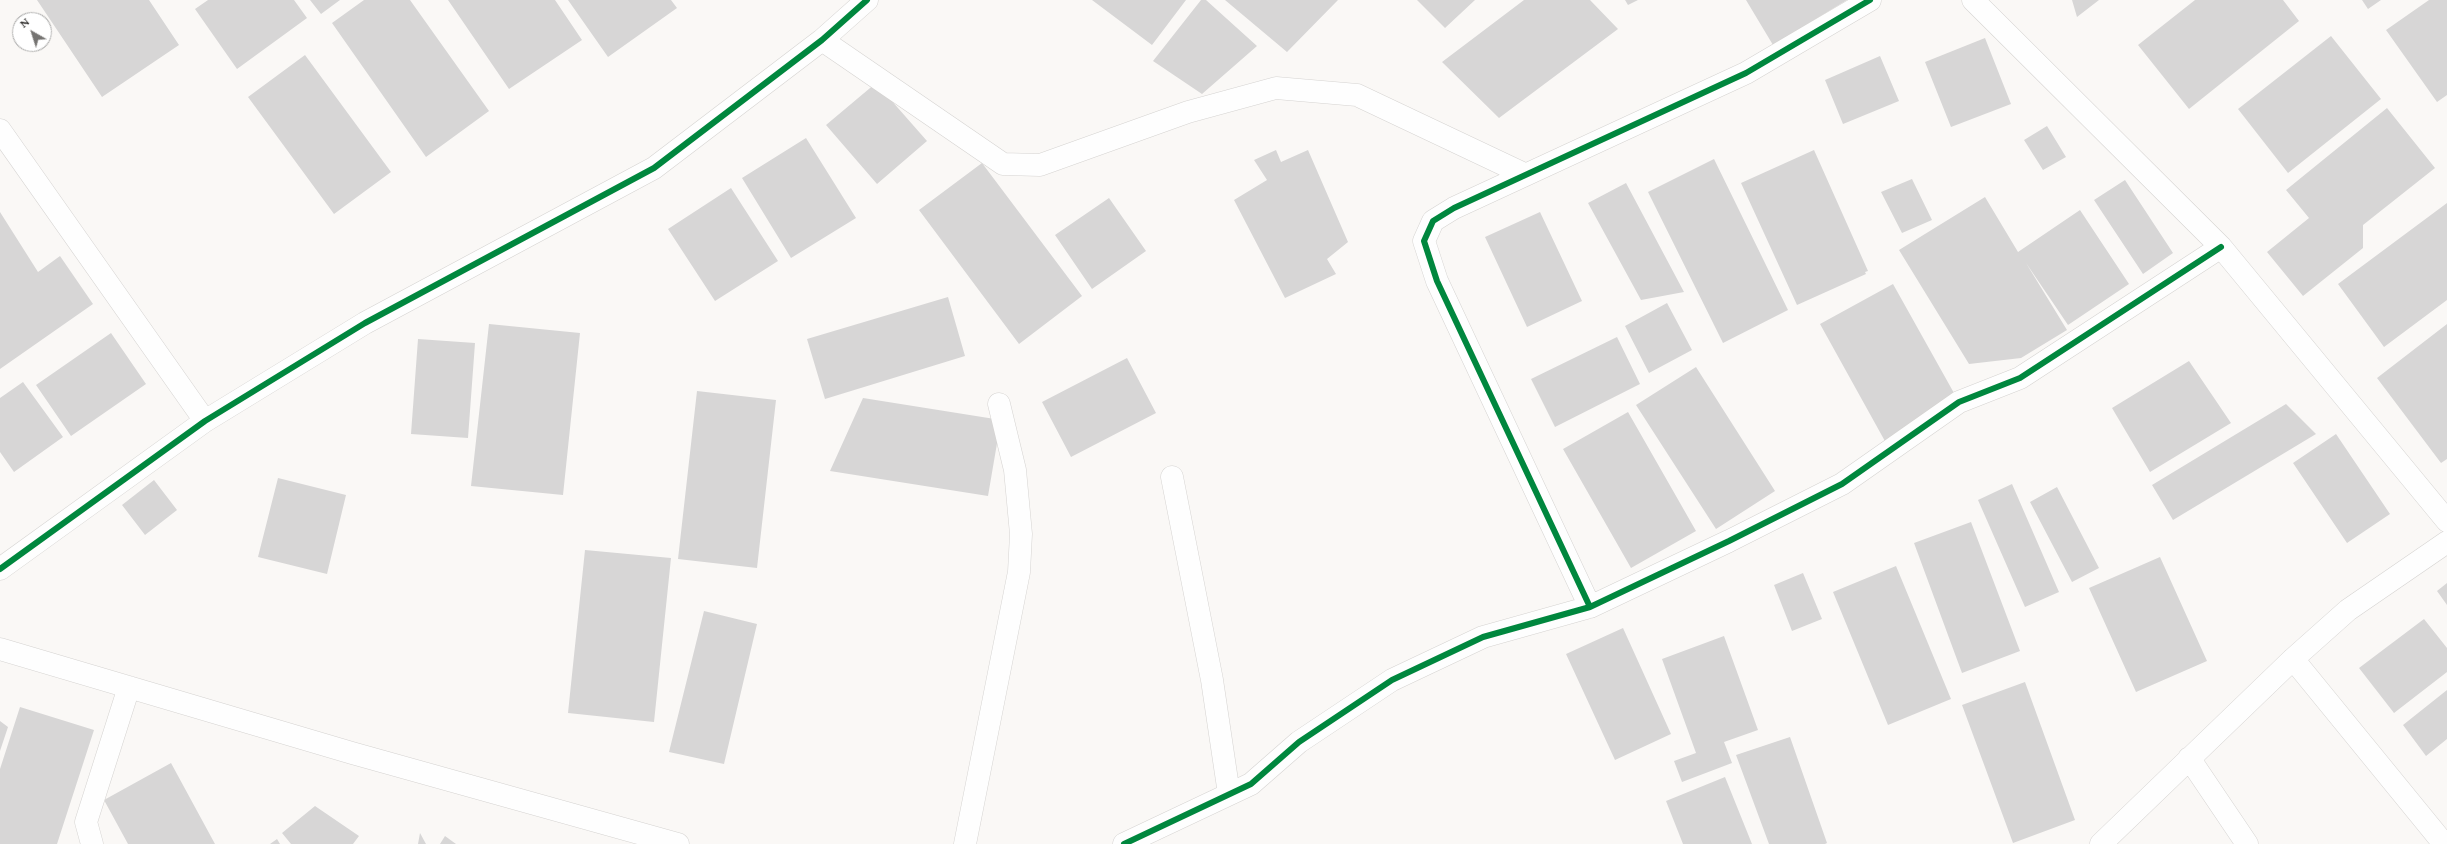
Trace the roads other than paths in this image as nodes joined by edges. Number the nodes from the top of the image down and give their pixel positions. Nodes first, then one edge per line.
1 (867, 0) edge
2 (1870, 0) edge
3 (1973, 0) edge
4 (822, 40) junction
5 (0, 130) edge
6 (1524, 174) junction
7 (2221, 247) junction
8 (999, 404) dead end
9 (205, 422) junction
10 (1172, 477) dead end
11 (2447, 520) edge
12 (2447, 542) edge
13 (0, 569) edge
14 (1590, 607) junction
15 (0, 649) edge
16 (2293, 659) junction
17 (128, 687) junction
18 (2189, 758) junction
19 (1229, 794) junction
20 (92, 844) edge
21 (678, 844) edge
22 (965, 844) edge
23 (1124, 844) edge
24 (2101, 844) edge
25 (2247, 844) edge
26 (2444, 844) edge

1 - 4 street
2 - 6 street
3 - 7 street
4 - 6 street
4 - 9 street
5 - 9 street
6 - 14 street
7 - 11 street
7 - 14 street
8 - 22 street
9 - 13 street
10 - 19 street
12 - 16 street
14 - 19 street
15 - 17 street
16 - 18 street
16 - 26 street
17 - 20 street
17 - 21 street
18 - 24 street
18 - 25 street
19 - 23 street

